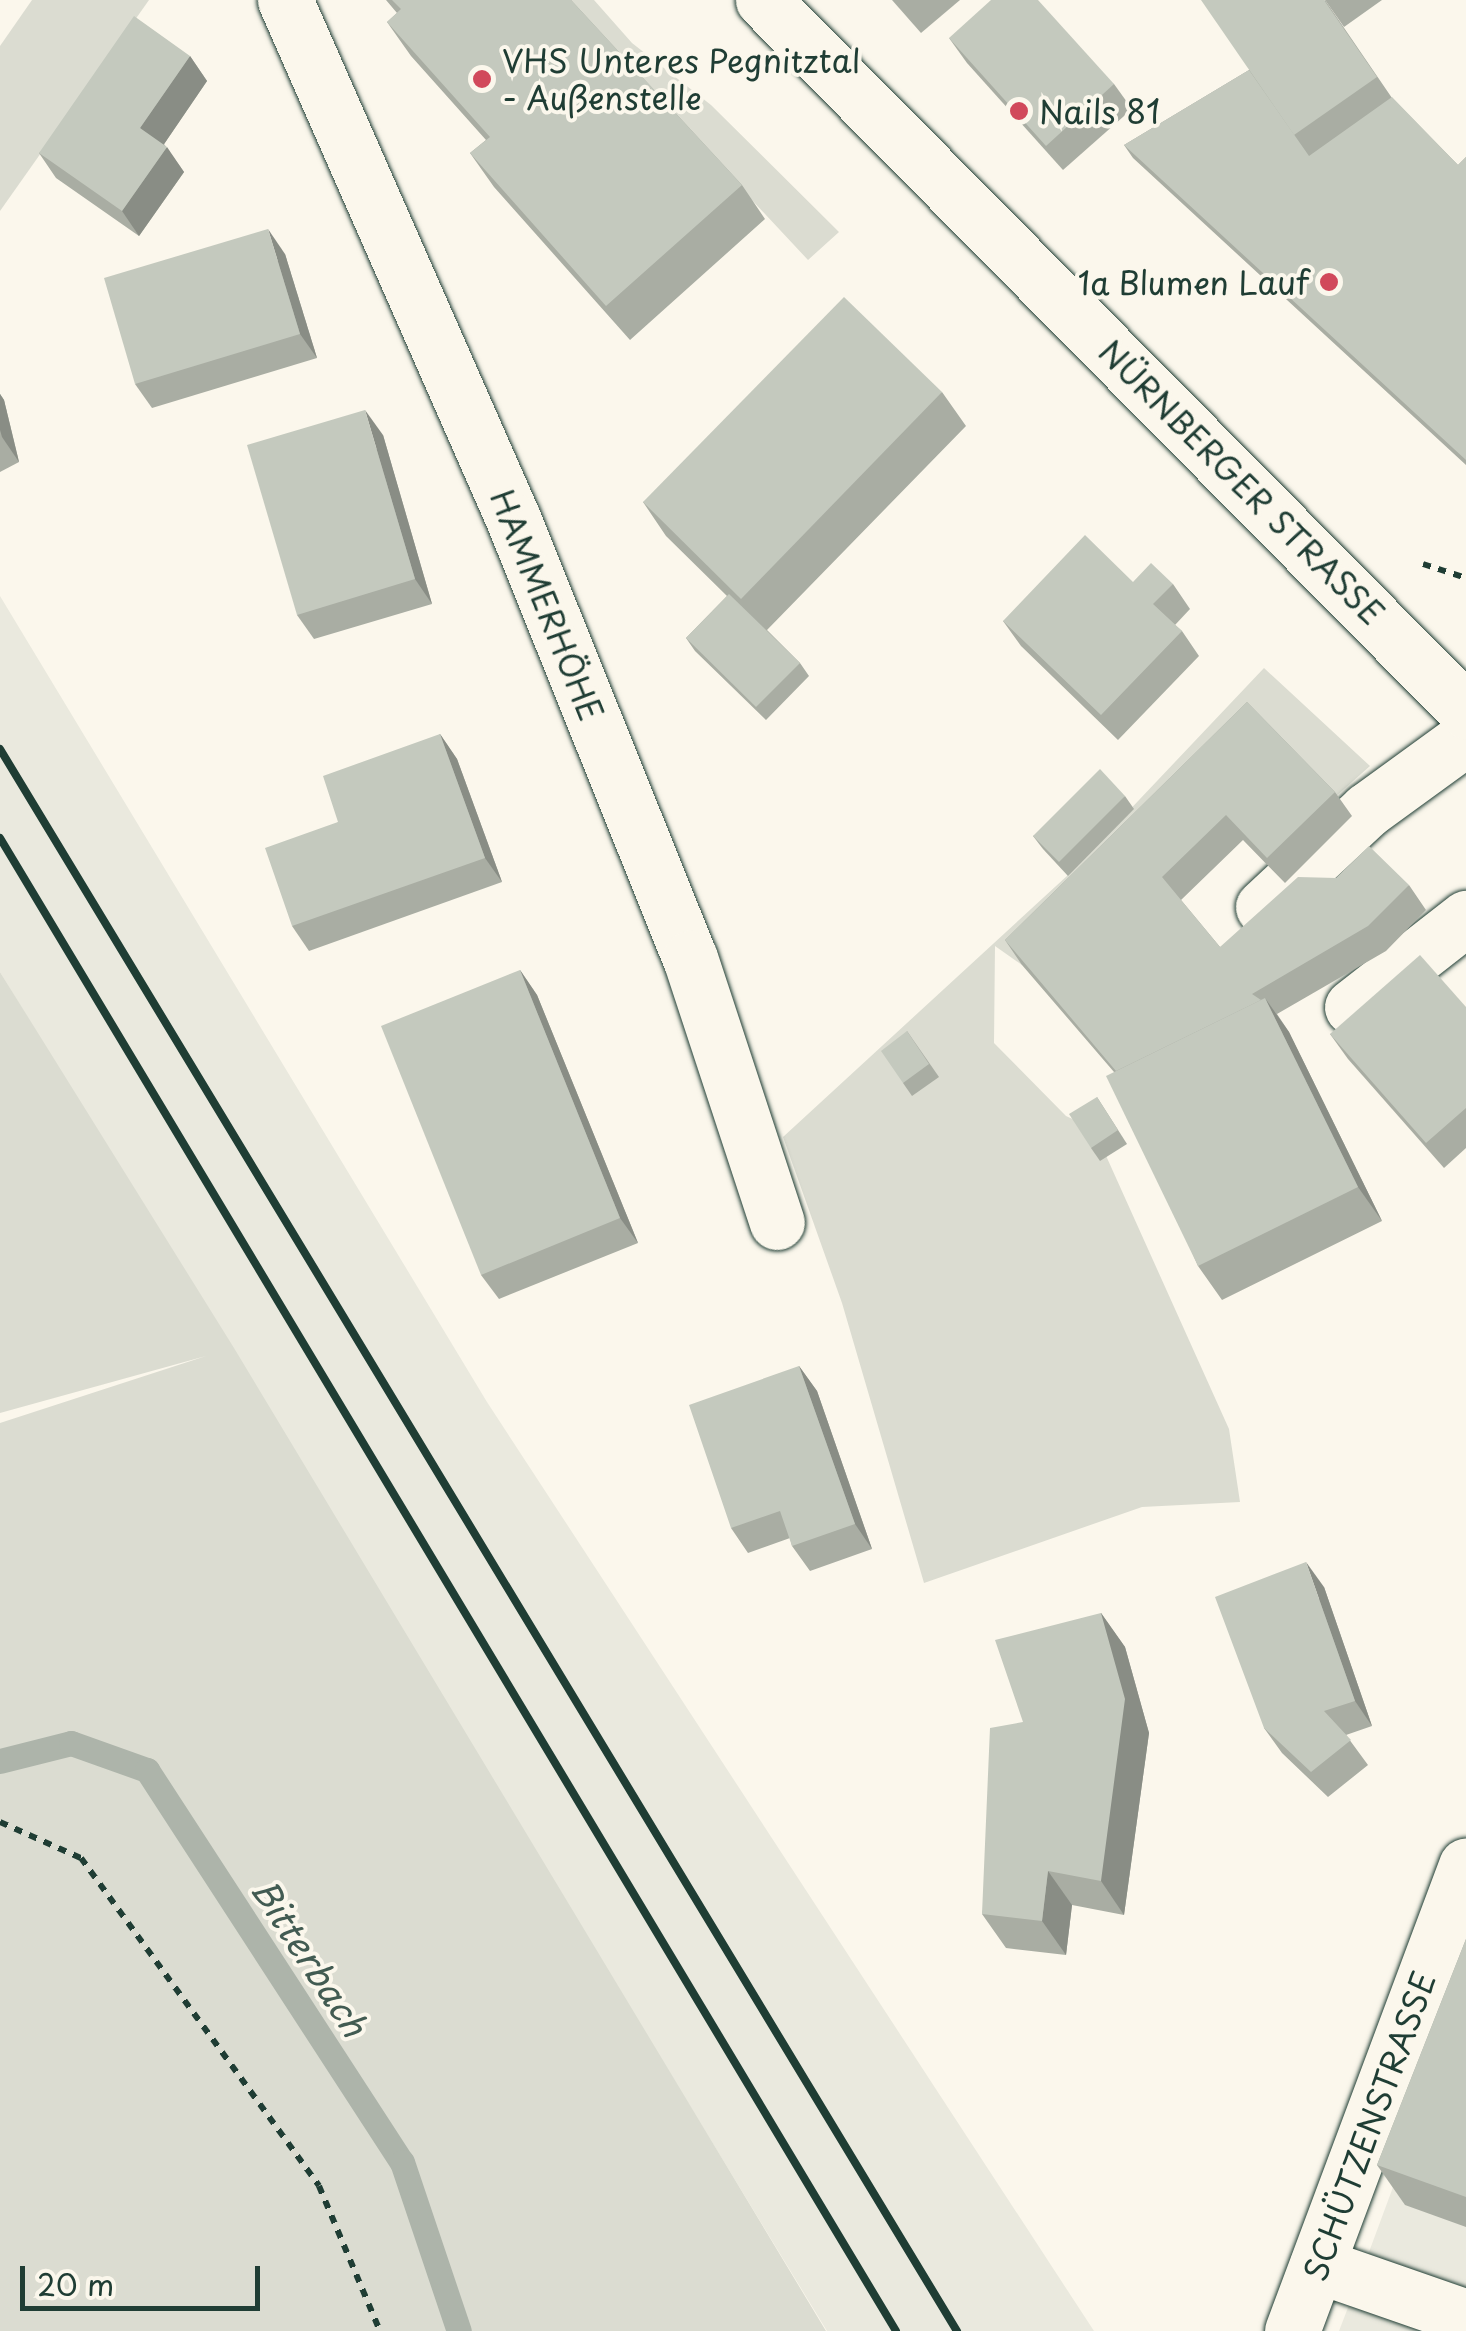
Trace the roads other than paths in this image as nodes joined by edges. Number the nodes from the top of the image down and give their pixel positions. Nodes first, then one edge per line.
1 (285, 0) edge
2 (763, 0) edge
3 (1466, 711) edge
4 (1466, 738) edge
5 (1263, 907) edge
6 (1466, 918) edge
7 (1352, 1007) dead end
8 (777, 1222) dead end
9 (1466, 1865) edge
10 (1317, 2265) junction
11 (1466, 2317) edge
12 (1292, 2331) edge

1 - 8 street, HAMMERHÖHE
2 - 3 street, NÜRNBERGER STRASSE
4 - 5 street
6 - 7 street
9 - 10 street, SCHÜTZENSTRASSE
10 - 11 street
10 - 12 street, SCHÜTZENSTRASSE

